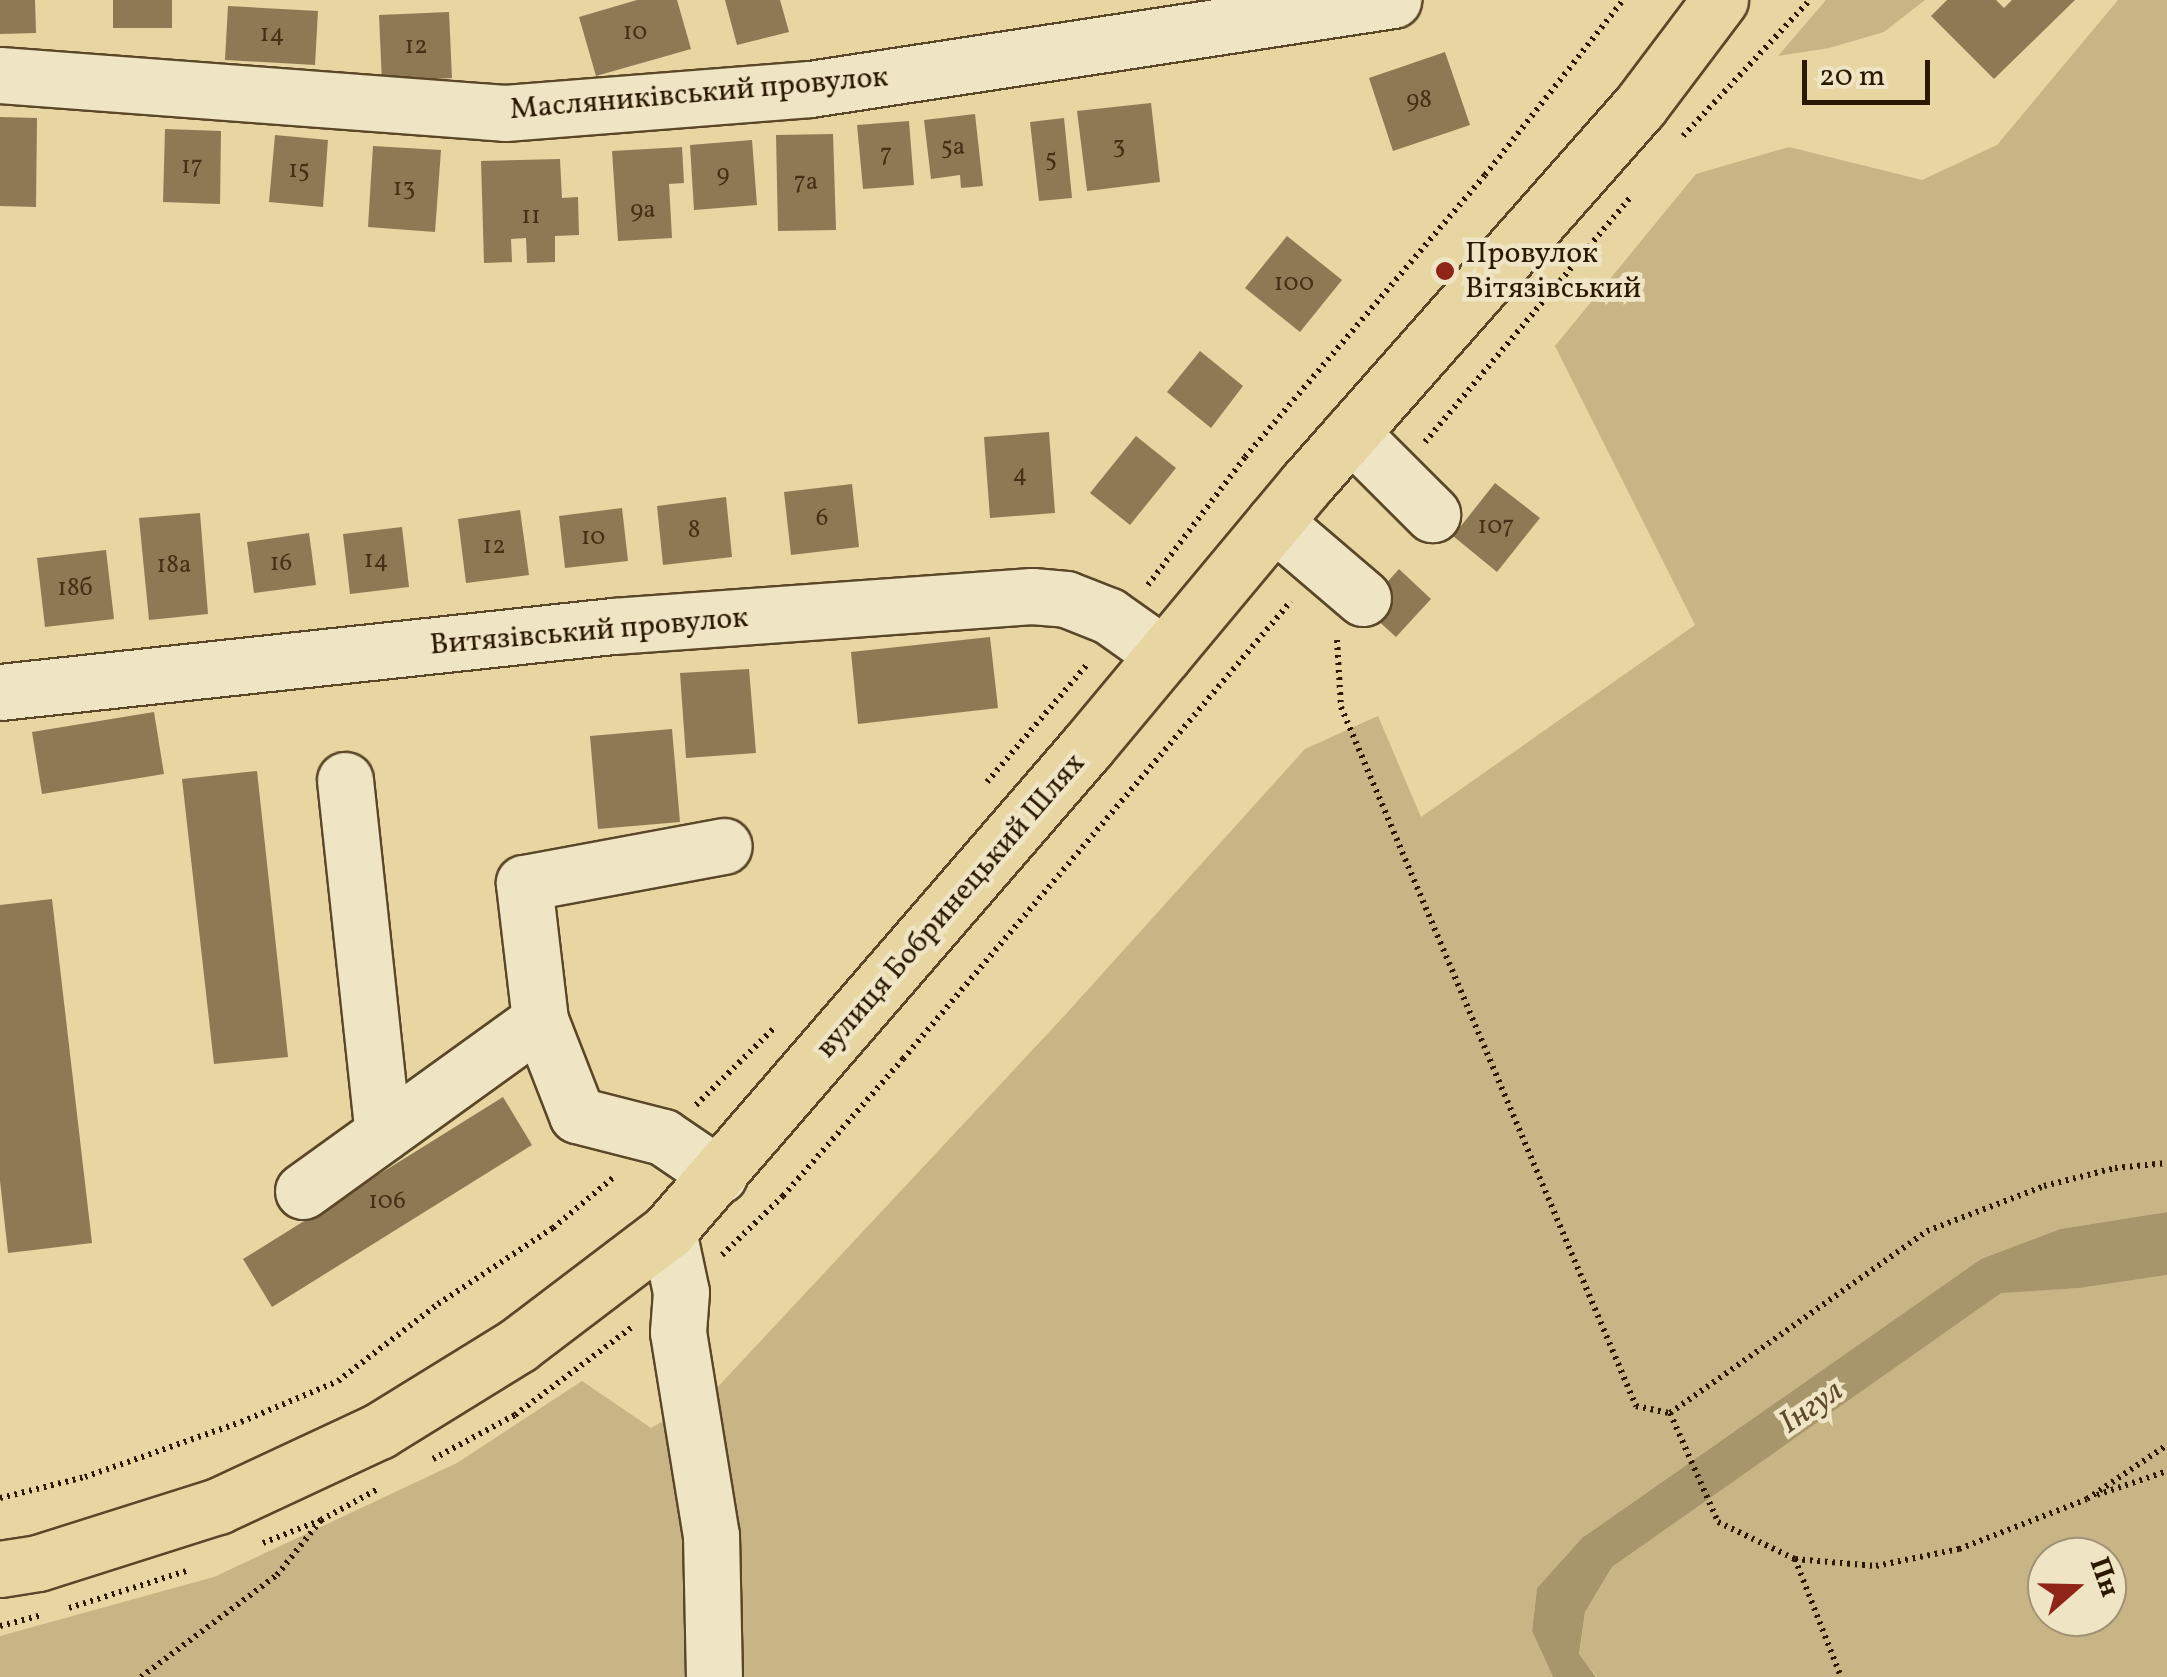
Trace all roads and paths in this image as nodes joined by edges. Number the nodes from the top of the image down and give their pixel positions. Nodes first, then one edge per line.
1 (1393, 0) edge
2 (1622, 0) edge
3 (1720, 0) edge
4 (1810, 0) edge
5 (0, 76) edge
6 (1672, 148) dead end
7 (1634, 192) dead end
8 (1351, 434) junction
9 (1413, 496) joint
10 (1274, 522) junction
11 (1339, 596) junction
12 (1143, 640) junction
13 (0, 692) edge
14 (345, 780) dead end
15 (976, 795) dead end
16 (724, 846) dead end
17 (782, 1018) dead end
18 (540, 1020) junction
19 (383, 1133) junction
20 (663, 1137) junction
21 (2167, 1163) edge
22 (720, 1175) junction
23 (302, 1191) dead end
24 (668, 1231) junction
25 (681, 1292) junction
26 (1670, 1413) junction
27 (2167, 1446) edge
28 (2167, 1471) edge
29 (0, 1498) edge
30 (2088, 1498) junction
31 (331, 1506) dead end
32 (1795, 1559) junction
33 (0, 1569) edge
34 (142, 1677) edge
35 (714, 1677) edge
36 (1841, 1677) edge

1 - 5 street, Масляниківський провулок
2 - 12 path
3 - 8 main road, вулиця Бобринецький Шлях
4 - 6 path
7 - 9 path
8 - 9 street
8 - 10 main road, вулиця Бобринецький Шлях
10 - 11 street
10 - 12 main road, вулиця Бобринецький Шлях
11 - 25 path
11 - 26 path
12 - 13 street, Витязівський провулок
12 - 15 path
12 - 22 main road, вулиця Бобринецький Шлях
14 - 19 street
16 - 18 street
17 - 20 path
18 - 19 street
18 - 20 street
19 - 23 street
20 - 22 street
20 - 29 path
21 - 26 path
22 - 24 main road, вулиця Бобринецький Шлях
24 - 25 street
24 - 33 main road, вулиця Бобринецький Шлях
25 - 35 street
26 - 32 path
27 - 30 path
28 - 30 path
30 - 32 path
31 - 34 path
32 - 36 path

